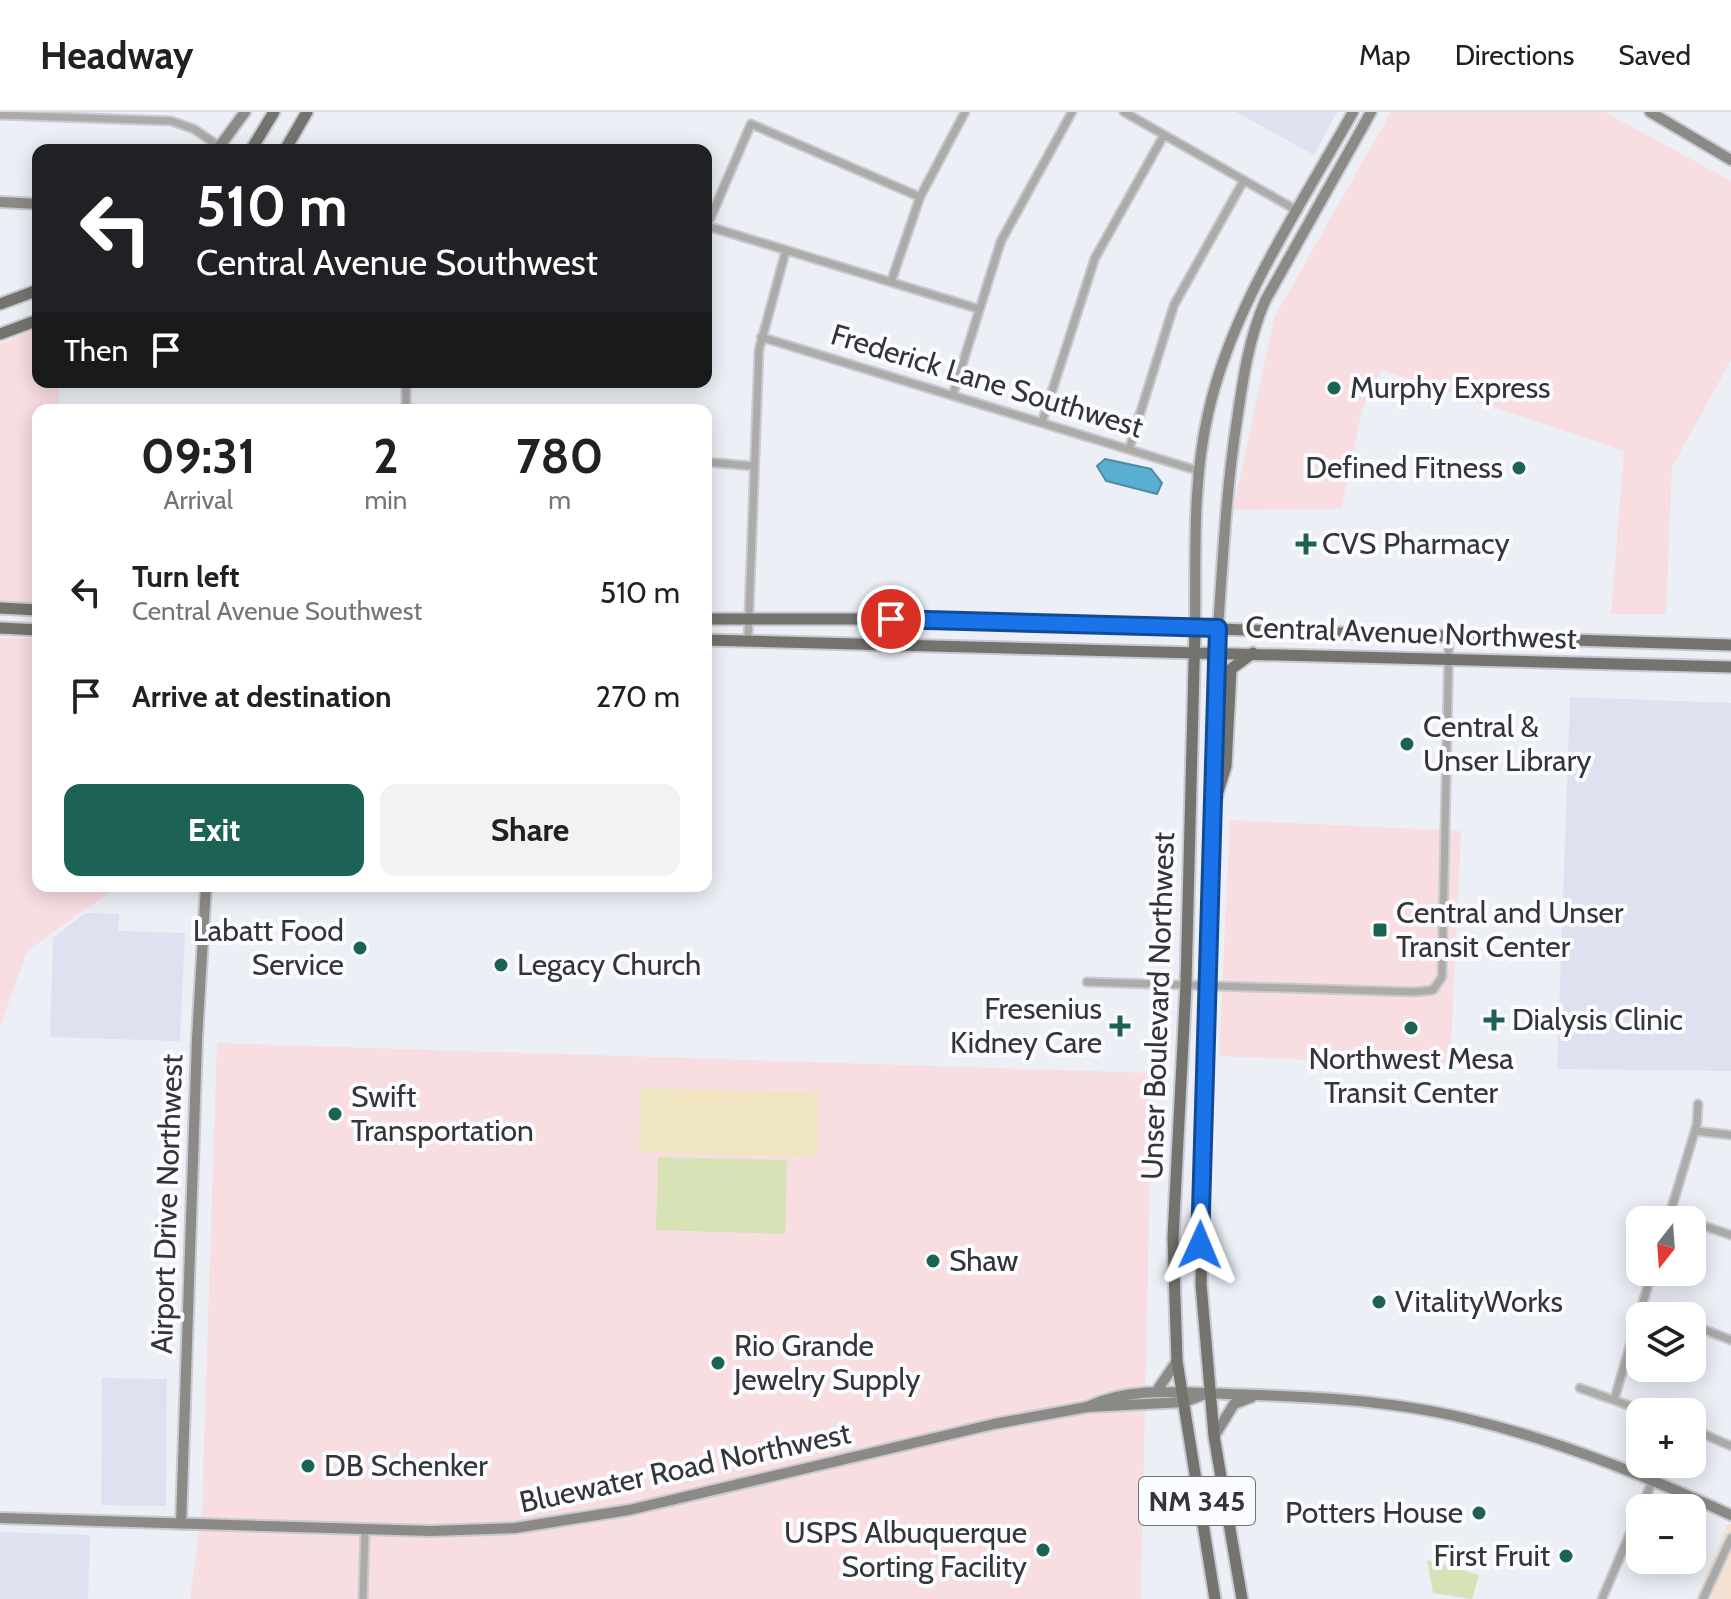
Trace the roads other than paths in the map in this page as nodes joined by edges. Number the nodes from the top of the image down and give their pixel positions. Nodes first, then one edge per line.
1 (245, 112) edge
2 (274, 112) edge
3 (307, 112) edge
4 (965, 112) edge
5 (1072, 112) edge
6 (1124, 112) edge
7 (1353, 112) edge
8 (1371, 112) edge
9 (1650, 112) edge
10 (0, 115) edge
11 (146, 115) edge
12 (1164, 135) junction
13 (213, 144) edge
14 (222, 144) edge
15 (255, 144) edge
16 (288, 144) edge
17 (1731, 160) edge
18 (1244, 180) junction
19 (920, 197) junction
20 (0, 202) edge
21 (32, 204) edge
22 (1298, 211) junction
23 (712, 214) edge
24 (712, 228) edge
25 (786, 250) junction
26 (891, 282) junction
27 (32, 292) edge
28 (0, 304) edge
29 (979, 309) junction
30 (32, 322) edge
31 (0, 334) edge
32 (761, 337) junction
33 (953, 394) junction
34 (1042, 422) junction
35 (1129, 449) junction
36 (712, 463) edge
37 (752, 466) junction
38 (1199, 471) junction
39 (0, 608) edge
40 (32, 610) edge
41 (748, 618) junction
42 (712, 619) edge
43 (1195, 627) junction
44 (0, 628) edge
45 (1218, 628) junction
46 (32, 630) edge
47 (1449, 636) junction
48 (748, 639) junction
49 (712, 640) edge
50 (1731, 645) edge
51 (1194, 651) junction
52 (1217, 651) junction
53 (1254, 652) junction
54 (1447, 658) junction
55 (1731, 667) edge
56 (1212, 809) junction
57 (206, 892) edge
58 (1087, 982) dead end
59 (1186, 984) junction
60 (1207, 985) junction
61 (1698, 1104) dead end
62 (1695, 1131) junction
63 (1731, 1135) edge
64 (1672, 1206) edge
65 (1706, 1226) edge
66 (1731, 1235) edge
67 (1706, 1330) edge
68 (1731, 1340) edge
69 (1626, 1359) edge
70 (1177, 1361) junction
71 (1580, 1388) dead end
72 (1156, 1392) junction
73 (1208, 1393) junction
74 (1259, 1395) junction
75 (1183, 1396) junction
76 (1614, 1400) junction
77 (1626, 1404) edge
78 (1087, 1407) junction
79 (1706, 1435) edge
80 (1214, 1436) junction
81 (1731, 1446) edge
82 (1653, 1480) junction
83 (1647, 1494) edge
84 (1731, 1515) edge
85 (0, 1518) edge
86 (181, 1524) junction
87 (365, 1529) junction
88 (1626, 1542) edge
89 (1731, 1542) edge
90 (363, 1599) edge
91 (1215, 1599) edge
92 (1242, 1599) edge
93 (1602, 1599) edge
94 (1703, 1599) edge

1 - 14 street
2 - 15 main road
3 - 16 main road
4 - 19 street
5 - 29 street
6 - 12 street
7 - 22 street
8 - 45 street
9 - 17 street
10 - 11 street
11 - 13 street
12 - 18 street
12 - 34 street
18 - 22 street
18 - 35 street
19 - 23 street
19 - 26 street
20 - 21 street
22 - 38 street
24 - 25 street
25 - 26 street
25 - 32 street
26 - 29 street
27 - 28 main road
29 - 33 street
30 - 31 main road
32 - 33 street, Frederick Lane Southwest
32 - 37 street
33 - 34 street, Frederick Lane Southwest
34 - 35 street, Frederick Lane Southwest
35 - 38 street, Frederick Lane Southwest
36 - 37 street
37 - 41 street
38 - 43 street
39 - 40 main road
41 - 42 main road
41 - 43 main road
41 - 48 street
43 - 45 main road
43 - 51 main road, NM 345
44 - 46 main road
45 - 47 main road
45 - 52 main road, NM 345
47 - 50 main road
47 - 54 street
48 - 49 main road, Central Avenue Northwest
48 - 51 main road, Central Avenue Northwest
51 - 52 main road, Central Avenue Northwest
51 - 59 main road, Unser Boulevard Northwest / NM 345
52 - 53 main road, Central Avenue Northwest
52 - 56 main road, Unser Boulevard Northwest / NM 345
53 - 54 main road, Central Avenue Northwest
53 - 56 main road
54 - 55 main road, Central Avenue Northwest
54 - 60 street
56 - 60 main road, Unser Boulevard Northwest / NM 345
57 - 86 street, Airport Drive Northwest
58 - 59 street
59 - 60 street
59 - 70 main road, Unser Boulevard Northwest / NM 345
60 - 73 main road, Unser Boulevard Northwest / NM 345
61 - 62 street
62 - 63 street
62 - 64 street
65 - 66 street
67 - 68 street
69 - 76 street
70 - 72 street
70 - 75 main road, Unser Boulevard Northwest / NM 345
71 - 76 street
72 - 75 street, Bluewater Road Northwest
72 - 78 street, Bluewater Road Northwest
73 - 74 street, Bluewater Road Northwest
73 - 75 street, Bluewater Road Northwest
73 - 80 main road, Unser Boulevard Northwest / NM 345
74 - 80 street
74 - 82 street, Bluewater Road Northwest
75 - 78 street, Bluewater Road Northwest
75 - 91 main road, Unser Boulevard Northwest / NM 345
76 - 77 street
78 - 87 street, Bluewater Road Northwest
79 - 81 street
80 - 92 main road, Unser Boulevard Northwest / NM 345
82 - 83 street
82 - 84 street, Bluewater Road Northwest
85 - 86 street, Bluewater Road Northwest
86 - 87 street, Bluewater Road Northwest
87 - 90 street
88 - 93 street
89 - 94 street

